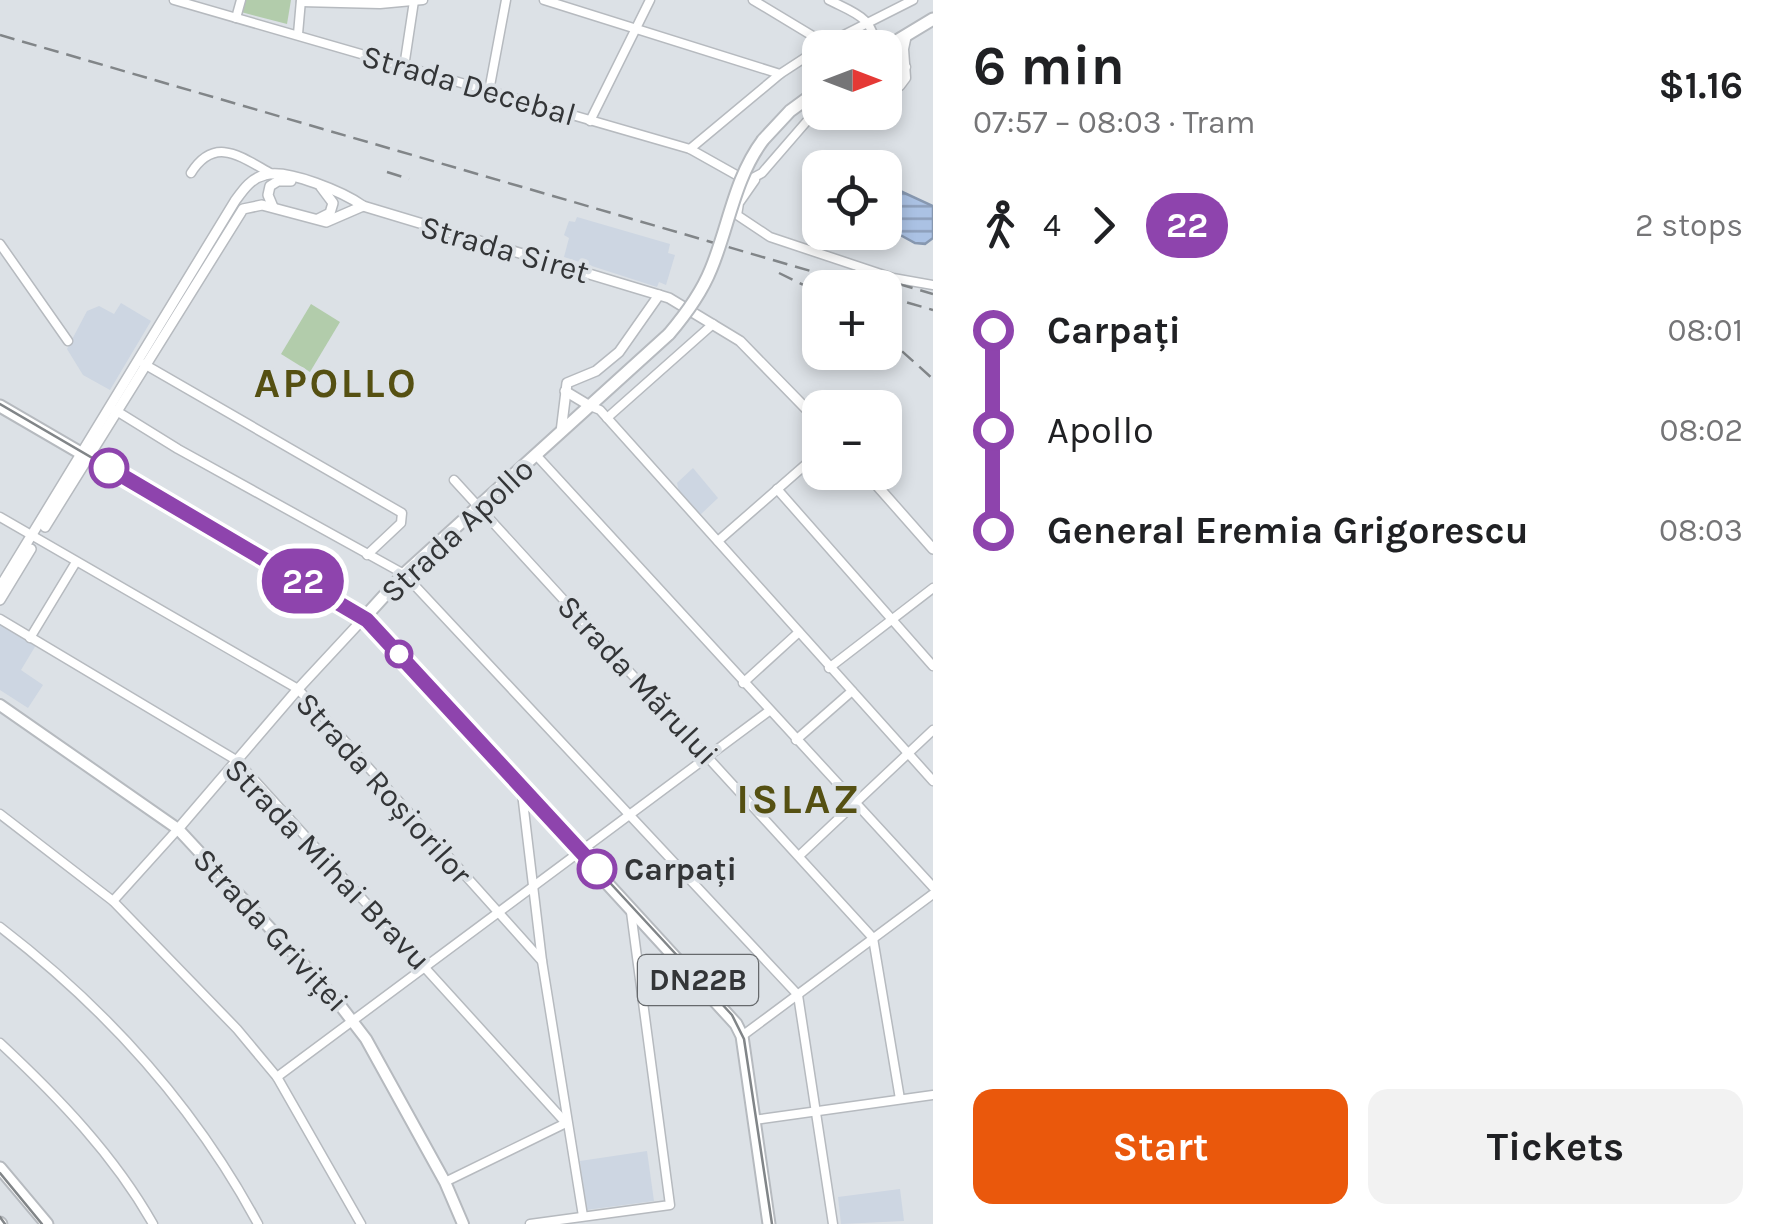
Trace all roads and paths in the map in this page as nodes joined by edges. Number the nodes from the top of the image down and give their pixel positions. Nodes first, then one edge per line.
1 (174, 0) edge
2 (241, 0) edge
3 (423, 0) edge
4 (506, 0) edge
5 (544, 0) edge
6 (650, 0) edge
7 (754, 0) edge
8 (828, 0) edge
9 (912, 0) edge
10 (301, 1) edge
11 (414, 1) edge
12 (236, 18) junction
13 (933, 19) edge
14 (868, 20) junction
15 (636, 30) junction
16 (803, 30) edge
17 (850, 30) edge
18 (873, 30) edge
19 (298, 34) junction
20 (907, 35) junction
21 (902, 38) edge
22 (802, 60) edge
23 (902, 64) edge
24 (906, 66) junction
25 (404, 67) junction
26 (780, 74) junction
27 (902, 84) edge
28 (489, 92) junction
29 (802, 102) edge
30 (590, 121) junction
31 (802, 127) edge
32 (690, 149) junction
33 (191, 173) dead end
34 (272, 174) junction
35 (758, 177) junction
36 (302, 181) junction
37 (318, 186) junction
38 (363, 206) junction
39 (275, 208) junction
40 (316, 219) junction
41 (0, 244) edge
42 (933, 285) edge
43 (660, 295) junction
44 (713, 324) junction
45 (68, 341) dead end
46 (144, 364) junction
47 (565, 391) junction
48 (802, 404) edge
49 (0, 406) edge
50 (590, 406) junction
51 (114, 409) junction
52 (607, 418) junction
53 (561, 432) junction
54 (536, 455) junction
55 (85, 456) junction
56 (802, 467) edge
57 (454, 480) dead end
58 (777, 489) junction
59 (881, 490) edge
60 (479, 506) junction
61 (0, 518) edge
62 (34, 537) junction
63 (718, 541) junction
64 (933, 549) edge
65 (367, 555) junction
66 (76, 562) junction
67 (404, 574) junction
68 (0, 587) edge
69 (933, 588) edge
70 (0, 600) edge
71 (364, 618) junction
72 (0, 619) edge
73 (892, 620) junction
74 (799, 632) junction
75 (30, 638) junction
76 (933, 666) edge
77 (829, 668) junction
78 (743, 683) junction
79 (298, 689) junction
80 (852, 691) junction
81 (0, 705) edge
82 (769, 711) junction
83 (933, 730) edge
84 (796, 740) junction
85 (908, 753) junction
86 (709, 758) junction
87 (236, 760) junction
88 (933, 781) edge
89 (521, 788) junction
90 (855, 802) junction
91 (0, 814) edge
92 (631, 815) junction
93 (178, 829) junction
94 (580, 853) junction
95 (800, 855) junction
96 (532, 889) junction
97 (933, 890) edge
98 (112, 900) junction
99 (630, 907) junction
100 (498, 914) junction
101 (0, 927) edge
102 (873, 938) junction
103 (542, 960) junction
104 (426, 966) junction
105 (798, 995) junction
106 (354, 1021) junction
107 (742, 1036) junction
108 (0, 1043) edge
109 (277, 1076) junction
110 (933, 1095) edge
111 (900, 1100) junction
112 (817, 1112) junction
113 (754, 1120) junction
114 (566, 1123) junction
115 (0, 1168) edge
116 (445, 1182) junction
117 (583, 1216) junction
118 (46, 1224) edge
119 (153, 1224) edge
120 (258, 1224) edge
121 (361, 1224) edge
122 (463, 1224) edge
123 (530, 1224) edge
124 (770, 1224) edge
125 (834, 1224) edge

1 - 12 street, Strada Decebal
2 - 12 street
3 - 11 street
4 - 28 street
5 - 15 street
6 - 15 street
7 - 16 street
8 - 14 street
9 - 14 street
10 - 11 street
10 - 19 street
11 - 25 street
12 - 19 street, Strada Decebal
13 - 20 main road
14 - 17 street
14 - 18 street
15 - 26 street
15 - 30 street
19 - 25 street, Strada Decebal
20 - 21 main road
20 - 24 street
22 - 26 street
23 - 24 street
24 - 27 street
25 - 28 street, Strada Decebal
26 - 32 street
28 - 30 street, Strada Decebal
29 - 50 main road, Strada Apollo, bridge
30 - 32 street, Strada Decebal
31 - 35 street
32 - 35 street, Strada Decebal
33 - 34 street
34 - 36 street, Strada Siret
34 - 51 street
35 - 42 street
36 - 37 street, Strada Siret
36 - 39 street
37 - 38 street, Strada Siret
37 - 40 street
38 - 40 street
38 - 43 street, Strada Siret
39 - 40 street
39 - 46 street
41 - 45 street
43 - 44 street, Strada Siret
43 - 47 street
44 - 48 street, Strada Siret
44 - 52 street
46 - 51 street
46 - 65 street
47 - 50 street
47 - 53 street
49 - 55 main road, DN22B
50 - 52 street
50 - 53 main road, Strada Apollo
51 - 55 street
51 - 65 street
52 - 63 street
53 - 54 main road, Strada Apollo
54 - 60 main road, Strada Apollo
54 - 78 street
55 - 62 street
55 - 71 main road, DN22B
56 - 58 street
57 - 60 street, Strada Mărului
58 - 63 street
58 - 73 street
59 - 64 street
60 - 67 main road, Strada Apollo
60 - 86 street, Strada Mărului
61 - 62 street, Strada Roșiorilor
62 - 66 street, Strada Roșiorilor
62 - 68 street
62 - 70 street
63 - 74 street
65 - 67 street
66 - 75 street
66 - 79 street, Strada Roșiorilor
67 - 71 main road, Strada Apollo
67 - 92 street
69 - 73 street
71 - 79 street, Strada Apollo
71 - 89 main road, DN22B
72 - 75 street, Strada Mihai Bravu
73 - 76 street
73 - 77 street
74 - 77 street
74 - 78 street
75 - 87 street, Strada Mihai Bravu
77 - 80 street
78 - 82 street
79 - 87 street, Strada Apollo
79 - 100 street, Strada Roșiorilor
80 - 84 street
80 - 85 street
81 - 93 main road, Strada Griviței
82 - 84 street
82 - 86 street
83 - 85 street
84 - 90 street
85 - 88 street
85 - 90 street
86 - 92 street
86 - 95 street, Strada Mărului
87 - 93 street, Strada Apollo
87 - 104 street, Strada Mihai Bravu
89 - 94 main road, DN22B
89 - 96 street
90 - 95 street
90 - 97 street
91 - 98 street
92 - 94 street
92 - 105 street
93 - 98 street, Strada Apollo
93 - 106 main road, Strada Griviței
94 - 96 street
94 - 99 main road, DN22B
95 - 102 street, Strada Mărului
96 - 100 street
96 - 103 street
97 - 102 street
98 - 109 street
99 - 107 main road, DN22B
99 - 117 street
100 - 103 street, Strada Roșiorilor
100 - 104 street
101 - 120 street
102 - 105 street
102 - 111 street
103 - 114 street
104 - 106 street
104 - 114 street, Strada Mihai Bravu
105 - 107 street
105 - 112 street
106 - 109 street
106 - 116 main road, Strada Griviței
107 - 113 main road, DN22B
108 - 119 street
109 - 121 street
110 - 111 street
111 - 112 street
112 - 113 street
112 - 125 street
113 - 124 main road, DN22B
114 - 116 street
114 - 117 street
115 - 118 main road
116 - 122 main road, Strada Griviței
117 - 123 street

